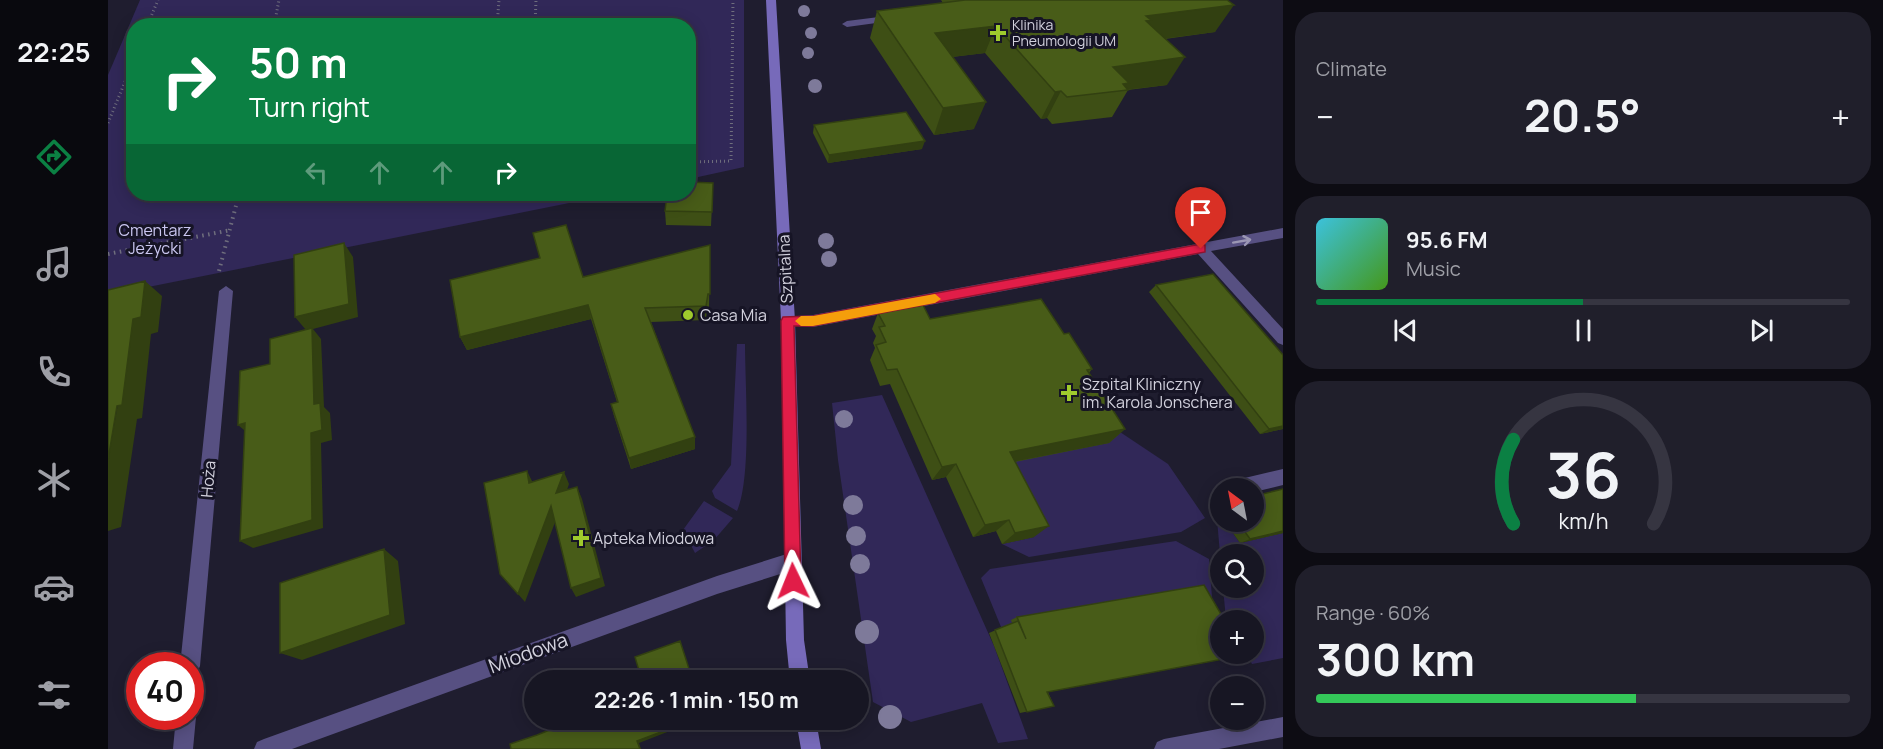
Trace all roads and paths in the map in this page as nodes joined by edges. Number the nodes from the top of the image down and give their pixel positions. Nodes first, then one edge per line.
1 (158, 0) edge
2 (279, 0) edge
3 (500, 0) edge
4 (536, 0) edge
5 (733, 0) edge
6 (771, 0) edge
7 (905, 16) edge
8 (150, 18) edge
9 (276, 18) edge
10 (498, 18) edge
11 (535, 18) edge
12 (847, 24) dead end
13 (126, 79) edge
14 (108, 123) edge
15 (696, 162) edge
16 (237, 201) edge
17 (231, 230) junction
18 (1283, 233) edge
19 (1201, 249) junction
20 (108, 254) edge
21 (226, 291) joint
22 (788, 321) junction
23 (1283, 339) edge
24 (1283, 477) edge
25 (1264, 481) edge
26 (793, 561) junction
27 (191, 652) edge
28 (799, 670) edge
29 (185, 730) edge
30 (808, 730) edge
31 (1282, 730) edge
32 (1175, 748) edge
33 (183, 749) edge
34 (264, 749) edge
35 (812, 749) edge

1 - 8 path
2 - 9 path
3 - 10 path
4 - 11 path
5 - 15 path
6 - 22 street, Szpitalna
7 - 12 street
13 - 14 path
16 - 17 path
17 - 20 path
17 - 21 path
19 -> 18 street
19 - 22 street
19 - 23 street
21 - 27 street, Hoża
22 - 26 street, Szpitalna
24 - 25 street
26 - 28 street, Szpitalna
26 - 34 street, Miodowa
29 - 33 street
30 - 35 street
31 - 32 street

